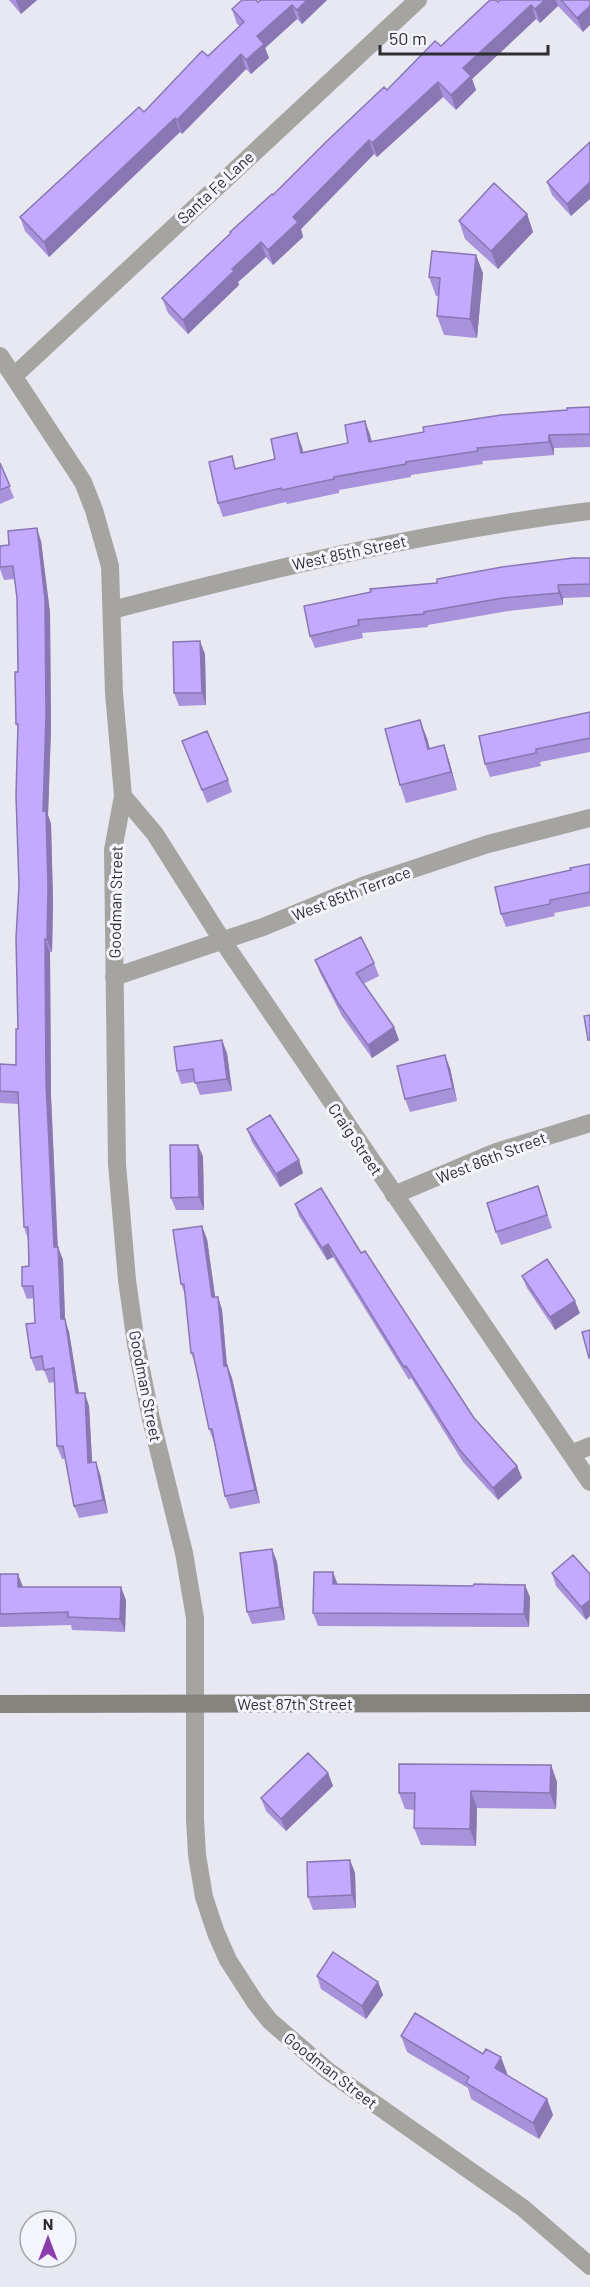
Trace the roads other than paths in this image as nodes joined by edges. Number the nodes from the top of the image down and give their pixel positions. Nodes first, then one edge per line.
1 (418, 0) edge
2 (0, 356) edge
3 (14, 376) junction
4 (590, 511) edge
5 (112, 610) junction
6 (123, 796) junction
7 (590, 818) edge
8 (222, 940) junction
9 (114, 976) junction
10 (590, 1123) edge
11 (394, 1195) junction
12 (590, 1446) edge
13 (571, 1454) junction
14 (590, 1482) edge
15 (196, 1703) junction
16 (590, 1703) edge
17 (0, 1704) edge
18 (590, 2265) edge

1 - 3 street, Santa Fe Lane
2 - 3 street, Goodman Street
3 - 5 street, Goodman Street
4 - 5 street, West 85th Street
5 - 6 street, Goodman Street
6 - 8 street, Craig Street
6 - 9 street, Goodman Street
7 - 8 street, West 85th Terrace
8 - 9 street, West 85th Terrace
8 - 11 street, Craig Street
9 - 15 street, Goodman Street
10 - 11 street, West 86th Street
11 - 13 street, Craig Street
12 - 13 street
13 - 14 street, Craig Street
15 - 16 street, West 87th Street
15 - 17 street, West 87th Street
15 - 18 street, Goodman Street

